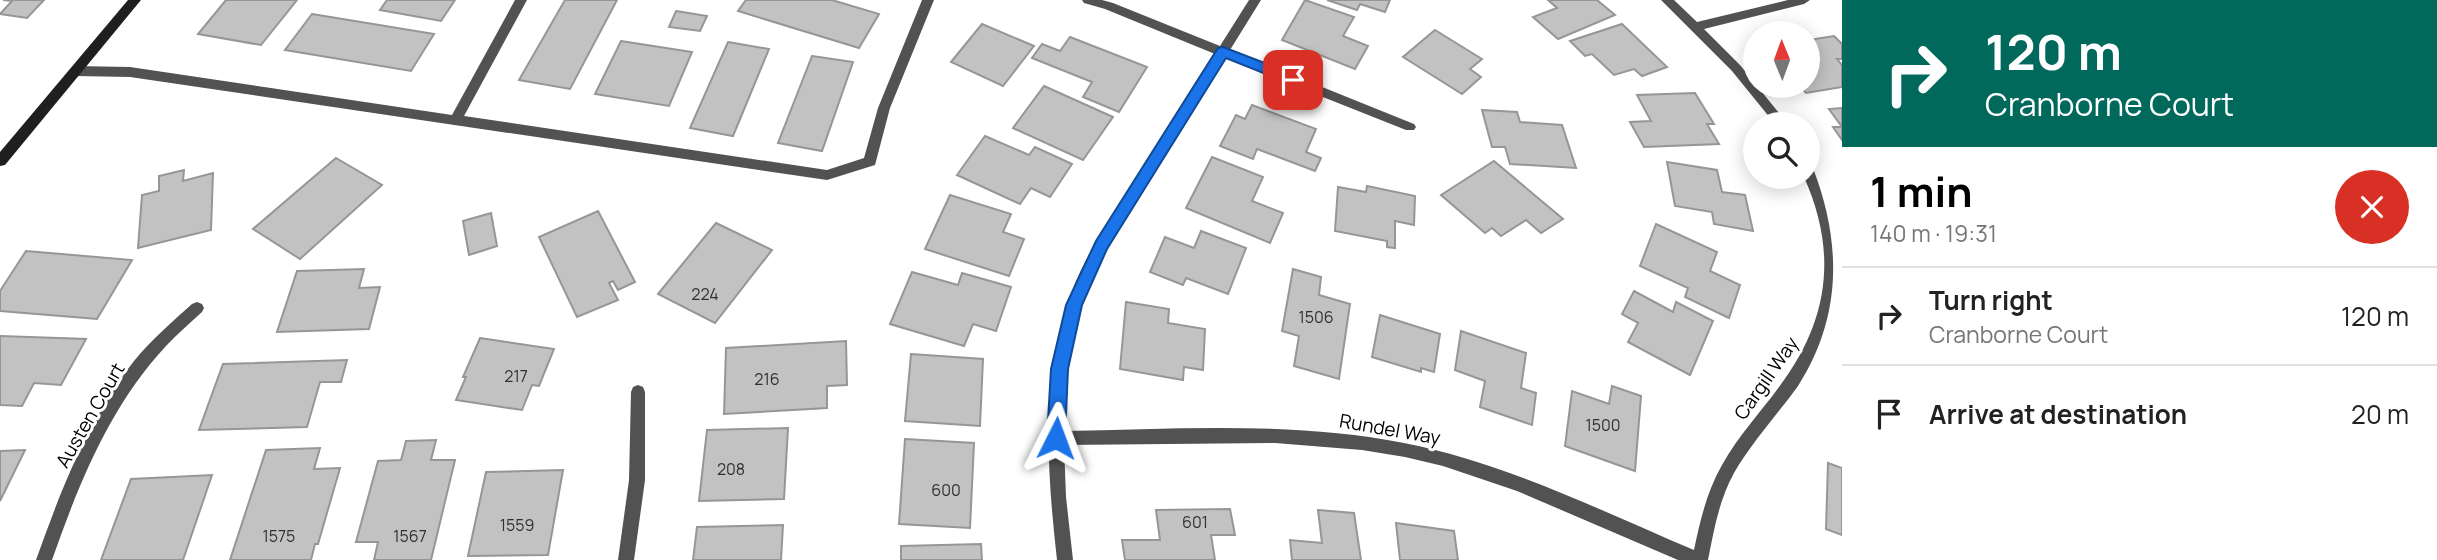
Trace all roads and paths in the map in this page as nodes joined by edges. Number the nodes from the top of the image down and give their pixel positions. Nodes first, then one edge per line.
1 (135, 0) edge
2 (521, 0) edge
3 (928, 0) edge
4 (1088, 0) edge
5 (1255, 0) edge
6 (1667, 0) edge
7 (1804, 0) edge
8 (1696, 27) junction
9 (1223, 52) junction
10 (75, 71) junction
11 (1772, 112) edge
12 (456, 119) junction
13 (1410, 127) dead end
14 (0, 161) edge
15 (1814, 189) edge
16 (197, 308) dead end
17 (638, 392) dead end
18 (1056, 438) junction
19 (44, 560) edge
20 (626, 560) edge
21 (1065, 560) edge
22 (1698, 560) edge

1 - 10 main road
2 - 12 street
3 - 12 street
4 - 9 street
5 - 9 street
6 - 8 street
7 - 8 street
8 - 11 street
9 - 13 street
9 - 18 street
10 - 12 street
10 - 14 main road
15 - 22 street, Cargill Way
16 - 19 street, Austen Court
17 - 20 street
18 - 21 street
18 - 22 street, Rundel Way

